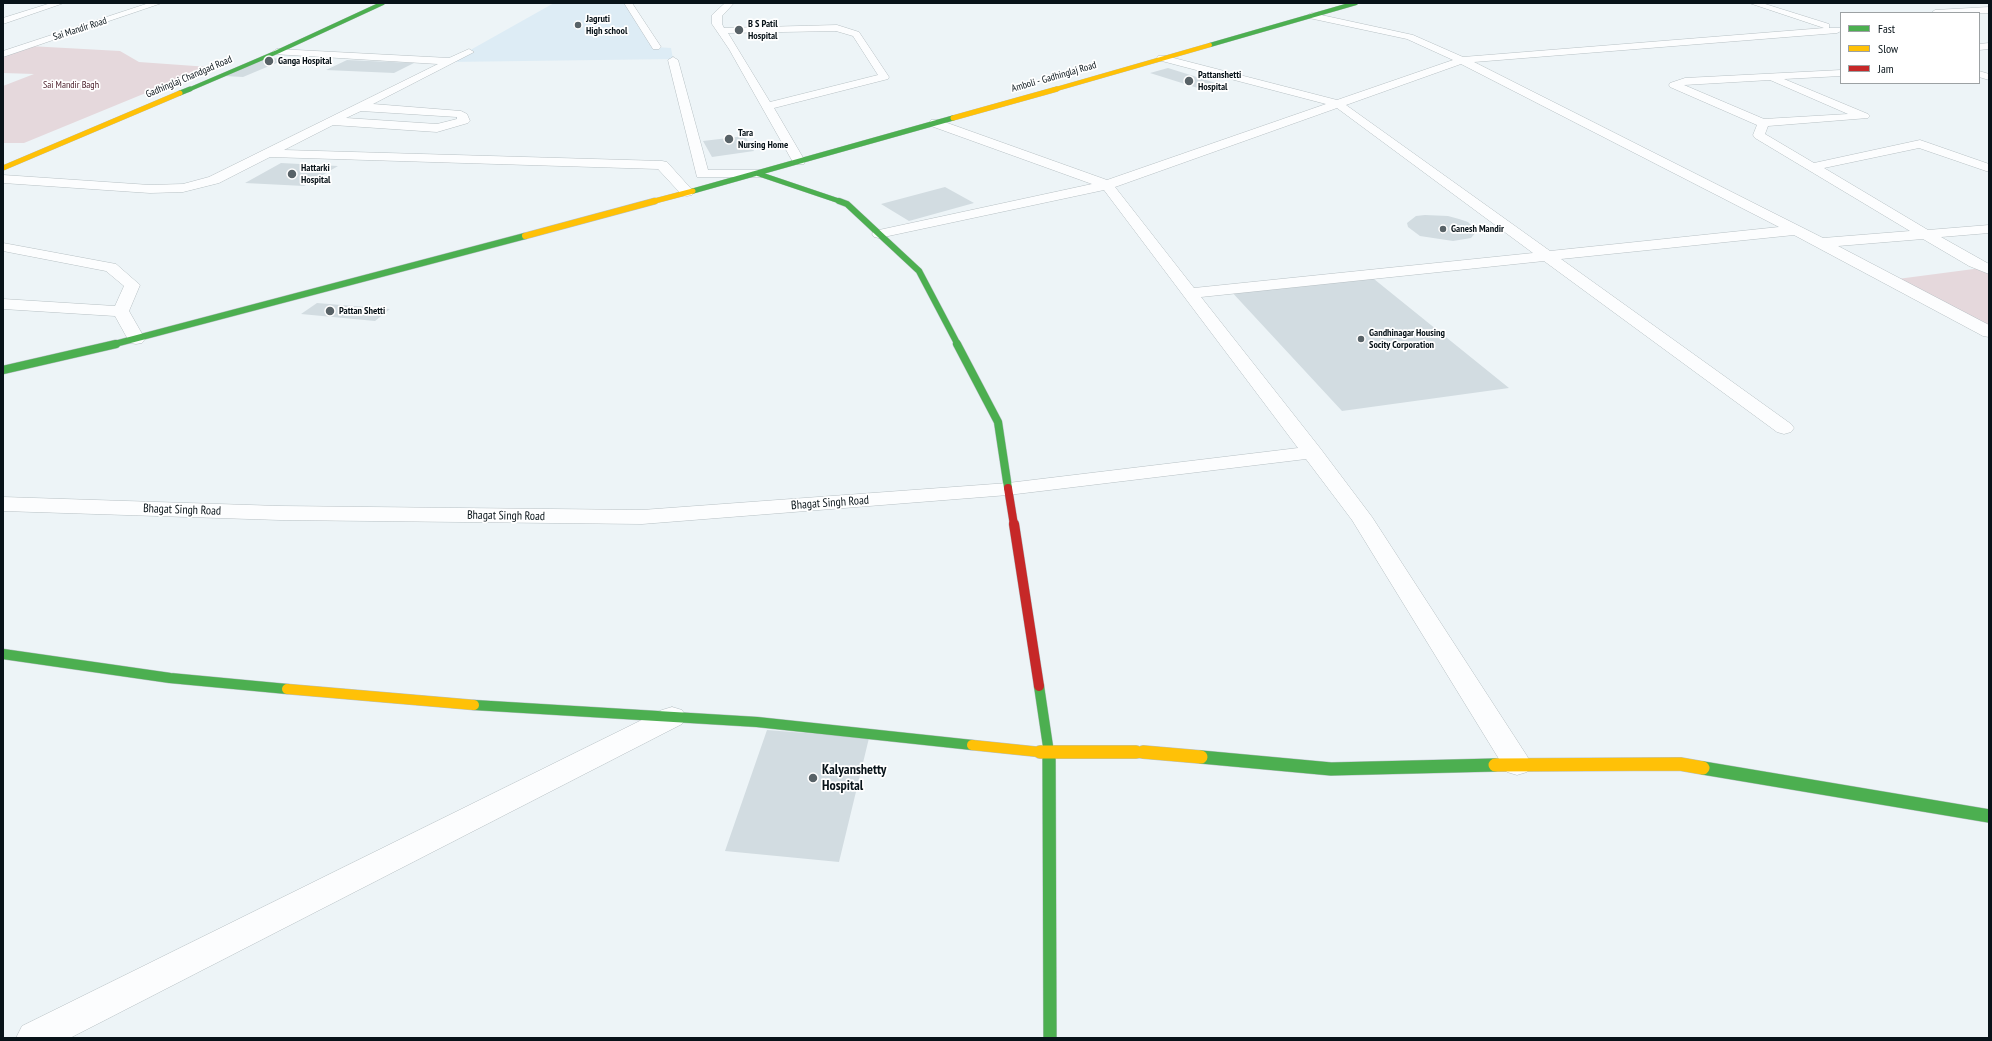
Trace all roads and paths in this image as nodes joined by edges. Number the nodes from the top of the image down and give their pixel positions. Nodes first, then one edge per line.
1 (60, 3) edge
2 (158, 3) edge
3 (383, 3) edge
4 (628, 3) edge
5 (730, 3) edge
6 (1317, 3) edge
7 (1356, 3) edge
8 (1753, 3) edge
9 (1989, 10) edge
10 (1953, 12) edge
11 (1317, 14) junction
12 (3, 21) edge
13 (1840, 27) edge
14 (722, 31) junction
15 (656, 47) dead end
16 (277, 52) junction
17 (469, 52) dead end
18 (3, 54) edge
19 (1162, 58) junction
20 (672, 60) dead end
21 (1462, 60) junction
22 (449, 62) junction
23 (1840, 73) edge
24 (1768, 77) junction
25 (1338, 104) junction
26 (767, 106) junction
27 (359, 107) junction
28 (331, 121) junction
29 (935, 123) junction
30 (1763, 124) junction
31 (266, 153) junction
32 (799, 162) junction
33 (1812, 167) junction
34 (3, 168) edge
35 (1989, 168) edge
36 (758, 174) junction
37 (3, 179) edge
38 (1106, 185) junction
39 (687, 192) junction
40 (1989, 229) edge
41 (1797, 230) junction
42 (879, 234) junction
43 (1926, 234) junction
44 (1821, 243) junction
45 (3, 247) edge
46 (1548, 256) junction
47 (1989, 268) edge
48 (1190, 293) junction
49 (3, 304) edge
50 (121, 311) junction
51 (1989, 332) edge
52 (136, 339) junction
53 (3, 370) edge
54 (1784, 428) dead end
55 (1312, 452) junction
56 (1008, 489) junction
57 (3, 504) edge
58 (3, 654) edge
59 (672, 717) junction
60 (1049, 753) junction
61 (1517, 764) junction
62 (1989, 816) edge
63 (34, 1038) edge
64 (1050, 1038) edge

1 - 12 street
2 - 18 street, Sai Mandir Road
3 - 16 main road, Gadhinglaj Chandgad Road
4 - 15 street
5 - 14 street
6 - 11 street
7 - 11 main road, Amboli - Gadhinglaj Road
8 - 13 street
9 - 10 street
11 - 19 main road, Amboli - Gadhinglaj Road
11 - 21 street
13 - 21 street
14 - 26 street
14 - 26 street
16 - 22 street
16 - 34 main road, Gadhinglaj Chandgad Road
17 - 22 street
19 - 25 street
19 - 29 main road, Amboli - Gadhinglaj Road
20 - 36 street
21 - 25 street
21 - 41 street
22 - 27 street
23 - 24 street
24 - 30 street
24 - 30 street
25 - 38 street
25 - 46 street
26 - 32 street
27 - 28 street
27 - 28 street
28 - 31 street
29 - 32 main road, Amboli - Gadhinglaj Road
29 - 38 street
30 - 33 street
31 - 37 street
31 - 39 street
32 - 36 main road, Amboli - Gadhinglaj Road
33 - 35 street
33 - 43 street
36 - 39 main road, Amboli - Gadhinglaj Road
36 - 42 main road
38 - 42 street
38 - 48 street
39 - 52 main road, Amboli - Gadhinglaj Road
40 - 43 street
41 - 44 street
41 - 46 street
42 - 56 main road
43 - 44 street
43 - 47 street
44 - 51 street
45 - 50 street
46 - 48 street
46 - 54 street
48 - 55 street
49 - 50 street
50 - 52 street
52 - 53 main road, Amboli - Gadhinglaj Road
55 - 56 street, Bhagat Singh Road
55 - 61 street
56 - 57 street, Bhagat Singh Road
56 - 60 main road
58 - 59 main road
59 - 60 main road
59 - 63 street
60 - 61 main road
60 - 64 main road
61 - 62 main road

